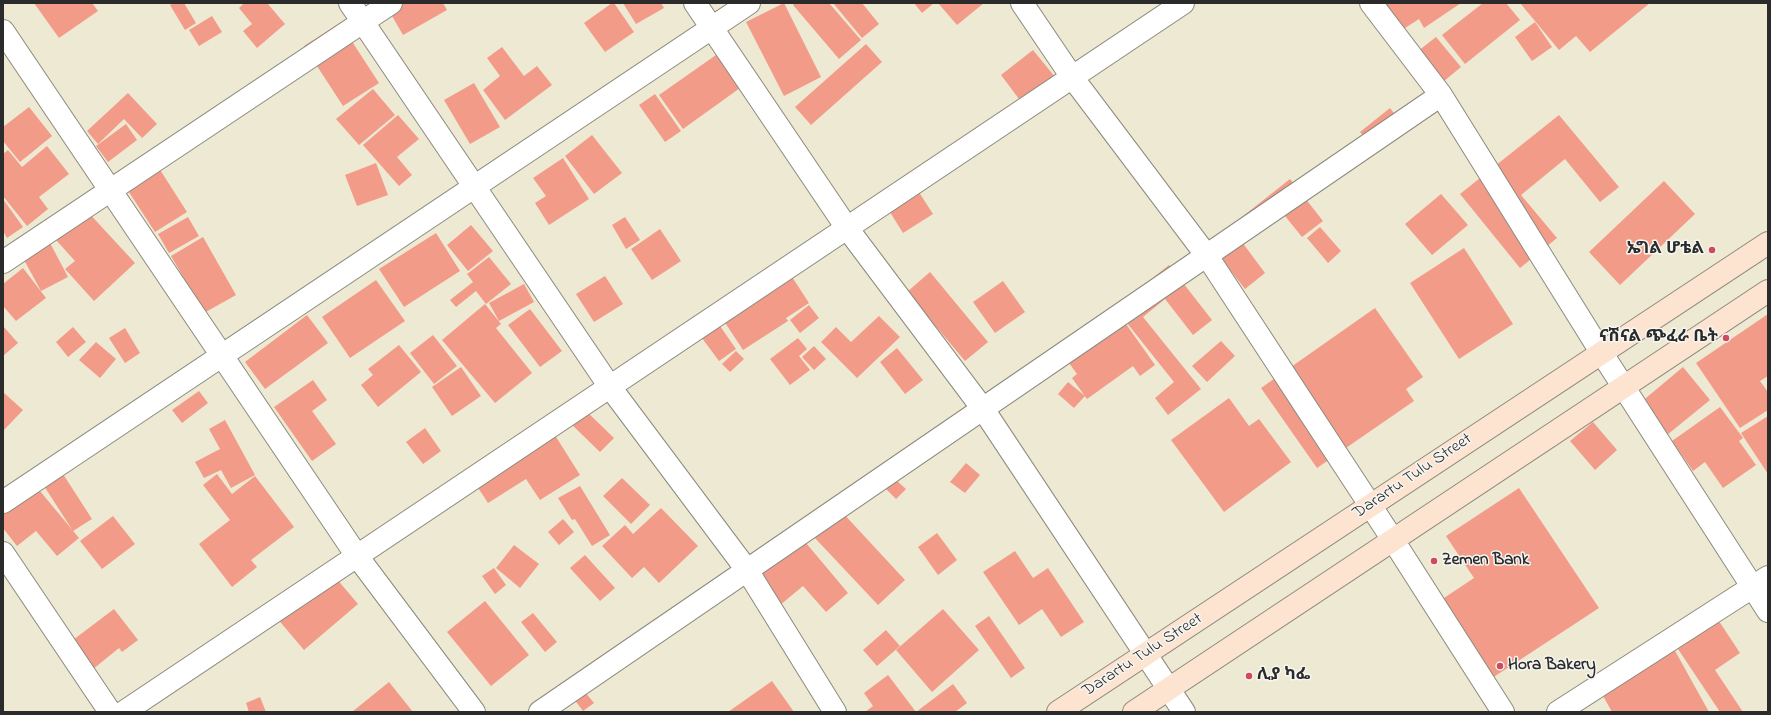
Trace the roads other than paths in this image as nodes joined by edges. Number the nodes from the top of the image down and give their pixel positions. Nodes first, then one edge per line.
1 (350, 3) edge
2 (391, 3) edge
3 (695, 3) edge
4 (749, 3) edge
5 (1022, 3) edge
6 (1183, 3) edge
7 (1371, 3) edge
8 (363, 22) junction
9 (712, 28) junction
10 (3, 32) edge
11 (1072, 77) junction
12 (1441, 95) junction
13 (475, 187) junction
14 (110, 190) junction
15 (847, 228) junction
16 (1766, 249) edge
17 (1207, 256) junction
18 (3, 262) edge
19 (1768, 291) edge
20 (1601, 352) junction
21 (222, 356) junction
22 (610, 387) junction
23 (1624, 387) junction
24 (983, 409) junction
25 (3, 502) edge
26 (1370, 505) junction
27 (1393, 540) junction
28 (3, 553) edge
29 (357, 556) junction
30 (747, 570) junction
31 (1760, 582) edge
32 (1768, 611) edge
33 (1146, 654) junction
34 (1169, 689) junction
35 (110, 712) edge
36 (124, 712) edge
37 (474, 712) edge
38 (540, 712) edge
39 (835, 712) edge
40 (1058, 712) edge
41 (1134, 712) edge
42 (1184, 712) edge
43 (1503, 712) edge
44 (1558, 712) edge

1 - 8 street
2 - 8 street
3 - 9 street
4 - 9 street
5 - 11 street
6 - 11 street
7 - 12 street
8 - 13 street
8 - 14 street
9 - 13 street
9 - 15 street
10 - 14 street
11 - 15 street
11 - 17 street
12 - 17 street
12 - 20 street
13 - 21 street
13 - 22 street
14 - 18 street
14 - 21 street
15 - 22 street
15 - 24 street
16 - 20 main road, Darartu Tulu Street
17 - 24 street
17 - 26 street
19 - 23 main road
20 - 23 street
20 - 26 main road, Darartu Tulu Street
21 - 25 street
21 - 29 street
22 - 29 street
22 - 30 street
23 - 27 main road
23 - 31 street
24 - 30 street
24 - 33 street
26 - 27 street
26 - 33 main road, Darartu Tulu Street
27 - 34 main road
27 - 43 street
28 - 35 street
29 - 36 street
29 - 37 street
30 - 38 street
30 - 39 street
31 - 32 street
31 - 44 street
33 - 34 street
33 - 40 main road, Darartu Tulu Street
34 - 41 main road
34 - 42 street

